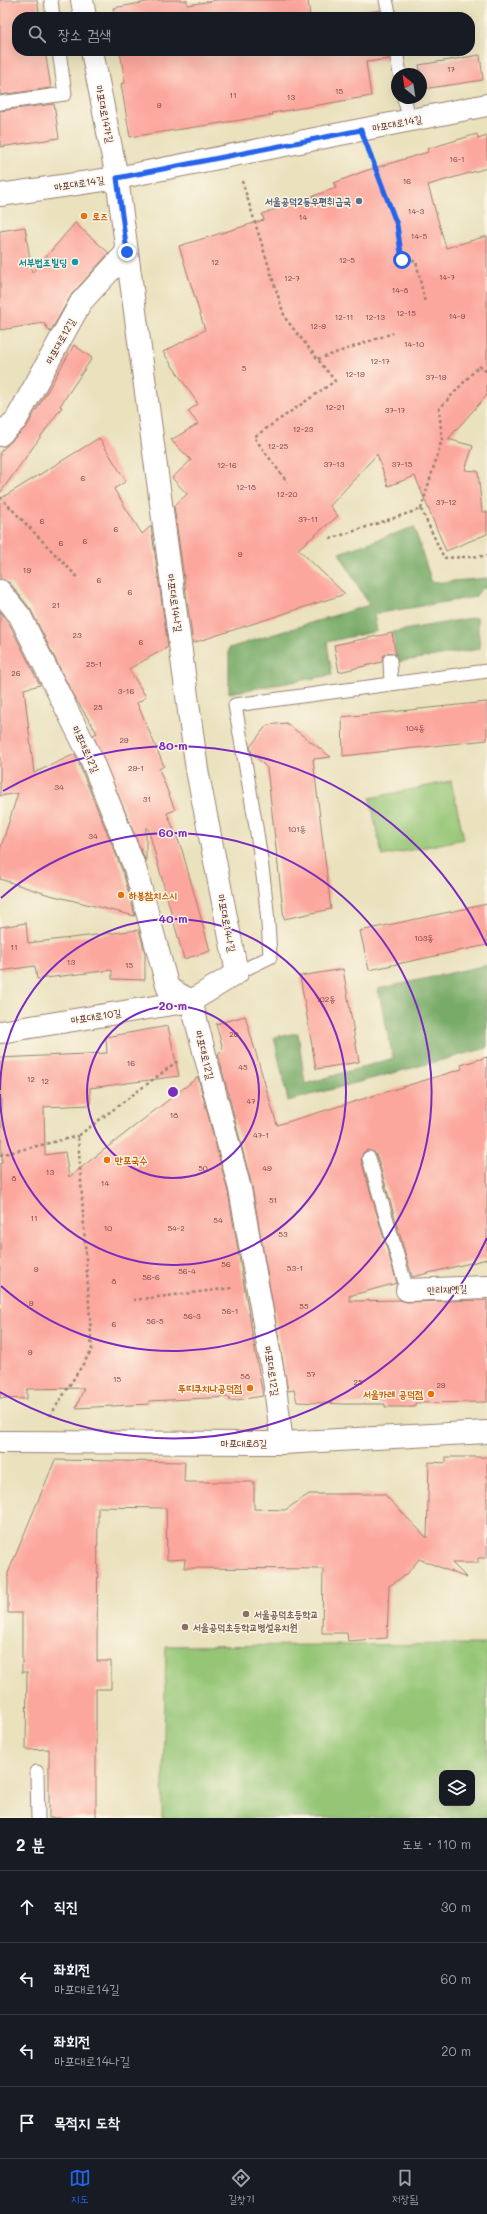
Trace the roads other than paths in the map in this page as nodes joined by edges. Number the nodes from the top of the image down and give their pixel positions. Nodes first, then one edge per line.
1 (51, 0) edge
2 (82, 0) edge
3 (386, 0) edge
4 (52, 12) edge
5 (84, 12) edge
6 (389, 12) edge
7 (60, 56) edge
8 (93, 56) edge
9 (397, 56) edge
10 (399, 68) edge
11 (0, 103) edge
12 (406, 104) edge
13 (487, 105) edge
14 (410, 120) junction
15 (117, 178) junction
16 (0, 195) edge
17 (127, 252) junction
18 (0, 435) edge
19 (0, 591) edge
20 (390, 660) dead end
21 (487, 672) edge
22 (391, 684) junction
23 (237, 973) junction
24 (191, 1001) junction
25 (0, 1032) edge
26 (369, 1158) dead end
27 (487, 1287) edge
28 (407, 1290) joint
29 (487, 1432) edge
30 (0, 1442) edge
31 (282, 1443) junction
32 (36, 1772) dead end
33 (38, 1818) edge

1 - 4 lane
2 - 5 street
3 - 6 lane
7 - 11 lane
8 - 15 street, 마포대로14가길
9 - 10 lane
12 - 14 lane
13 - 14 street, 마포대로14길
14 - 15 street, 마포대로14길
15 - 16 street, 마포대로14길
15 - 17 street, 마포대로14나길
17 - 18 street, 마포대로12길
17 - 23 street, 마포대로14나길
19 - 24 street, 마포대로12길
20 - 22 lane
21 - 22 lane
22 - 23 lane
23 - 24 street
24 - 25 street, 마포대로10길
24 - 31 street, 마포대로12길
26 - 28 lane
27 - 28 street, 만리재옛길
29 - 31 street, 마포대로8길
30 - 31 street, 마포대로8길
32 - 33 lane

